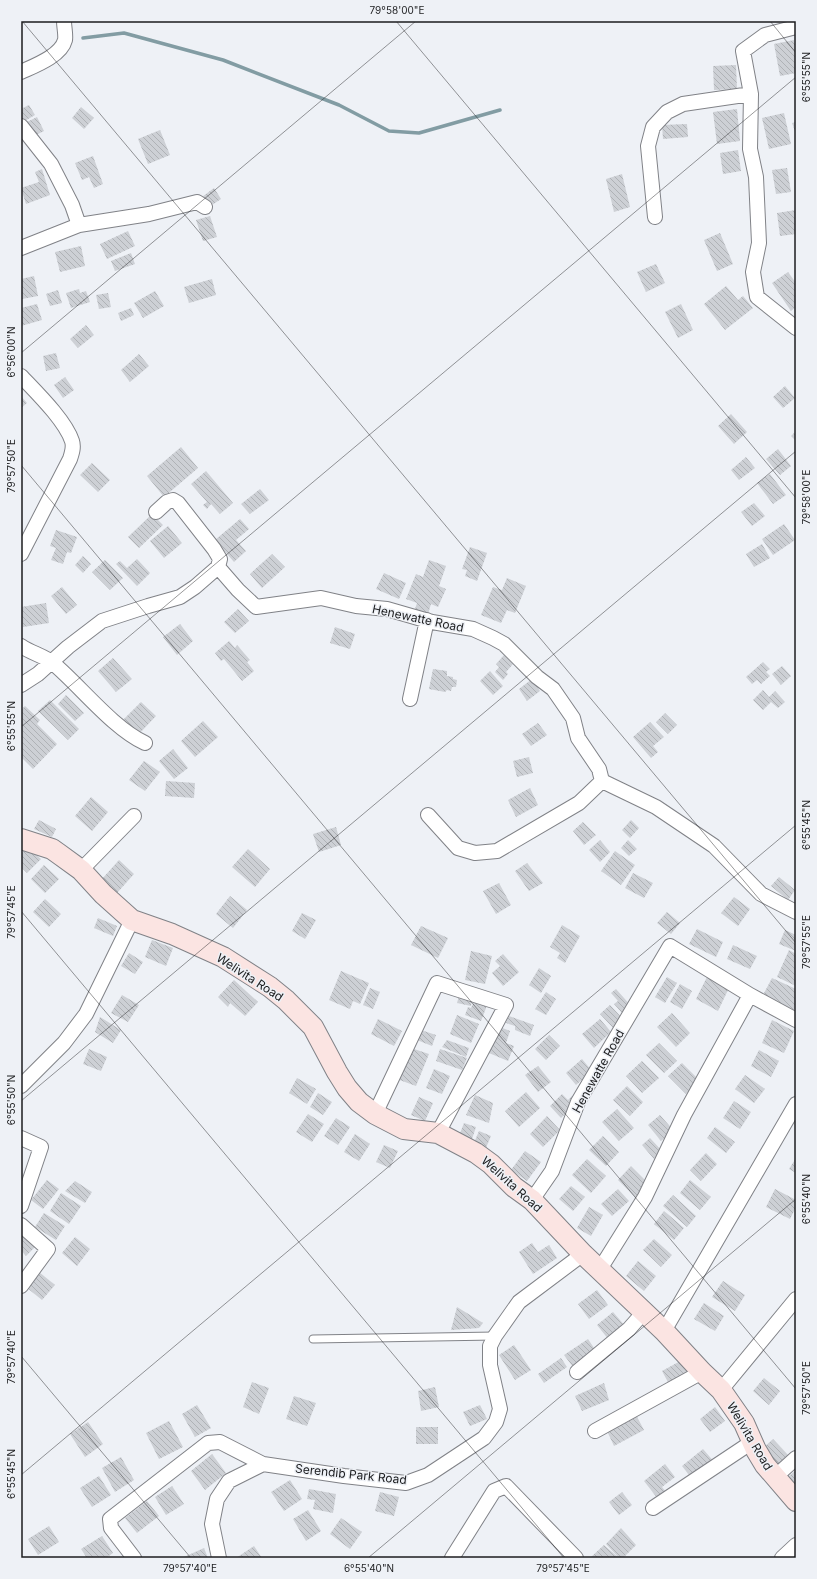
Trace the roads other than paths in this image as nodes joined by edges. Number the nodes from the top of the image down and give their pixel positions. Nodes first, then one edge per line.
1 (64, 21) edge
2 (796, 27) edge
3 (21, 72) edge
4 (751, 94) junction
5 (21, 126) edge
6 (205, 207) dead end
7 (655, 217) dead end
8 (79, 225) junction
9 (21, 248) edge
10 (796, 328) edge
11 (21, 376) edge
12 (156, 512) dead end
13 (21, 554) edge
14 (218, 566) junction
15 (427, 620) junction
16 (21, 646) edge
17 (52, 662) junction
18 (21, 685) edge
19 (410, 699) dead end
20 (145, 743) dead end
21 (602, 781) junction
22 (428, 815) dead end
23 (134, 816) dead end
24 (22, 840) edge
25 (81, 870) junction
26 (796, 912) edge
27 (132, 920) junction
28 (750, 995) junction
29 (796, 1020) edge
30 (21, 1086) edge
31 (796, 1104) edge
32 (375, 1114) junction
33 (438, 1132) junction
34 (21, 1138) edge
35 (532, 1200) junction
36 (21, 1206) edge
37 (21, 1225) edge
38 (583, 1254) junction
39 (600, 1269) junction
40 (21, 1286) edge
41 (796, 1299) edge
42 (644, 1312) junction
43 (664, 1331) junction
44 (495, 1336) junction
45 (313, 1339) dead end
46 (577, 1372) dead end
47 (702, 1372) junction
48 (721, 1390) junction
49 (595, 1431) dead end
50 (752, 1442) junction
51 (796, 1458) edge
52 (262, 1464) junction
53 (774, 1477) junction
54 (796, 1501) edge
55 (653, 1508) dead end
56 (796, 1545) edge
57 (134, 1558) edge
58 (219, 1558) edge
59 (452, 1558) edge
60 (576, 1558) edge
61 (782, 1558) edge

1 - 3 street
2 - 4 street
4 - 7 street
4 - 10 street
5 - 8 street
6 - 8 street
8 - 9 street
11 - 13 street
12 - 14 street
14 - 15 street, Henewatte Road
14 - 17 street
15 - 19 street
15 - 21 street, Henewatte Road
16 - 17 street
17 - 18 street
17 - 20 street
21 - 22 street
21 - 26 street
23 - 25 street
24 - 25 street, Welivita Road
25 - 27 street, Welivita Road
27 - 30 street
27 - 32 street, Welivita Road
28 - 29 street
28 - 35 street, Henewatte Road
28 - 39 street
31 - 43 street
32 - 33 street, Welivita Road
32 - 33 street
33 - 35 street, Welivita Road
34 - 36 street
35 - 38 street, Welivita Road
37 - 40 street
38 - 39 street, Welivita Road
38 - 44 street, Serendib Park Road
39 - 42 street, Welivita Road
41 - 48 street
42 - 43 street, Welivita Road
42 - 46 street
43 - 47 street, Welivita Road
44 - 45 lane
44 - 52 street, Serendib Park Road
47 - 48 street, Welivita Road
47 - 49 street
48 - 50 street, Welivita Road
50 - 53 street, Welivita Road
50 - 55 street
51 - 53 street
52 - 57 street, Serendib Park Road
52 - 58 street
53 - 54 street, Welivita Road
56 - 61 street
59 - 60 street

